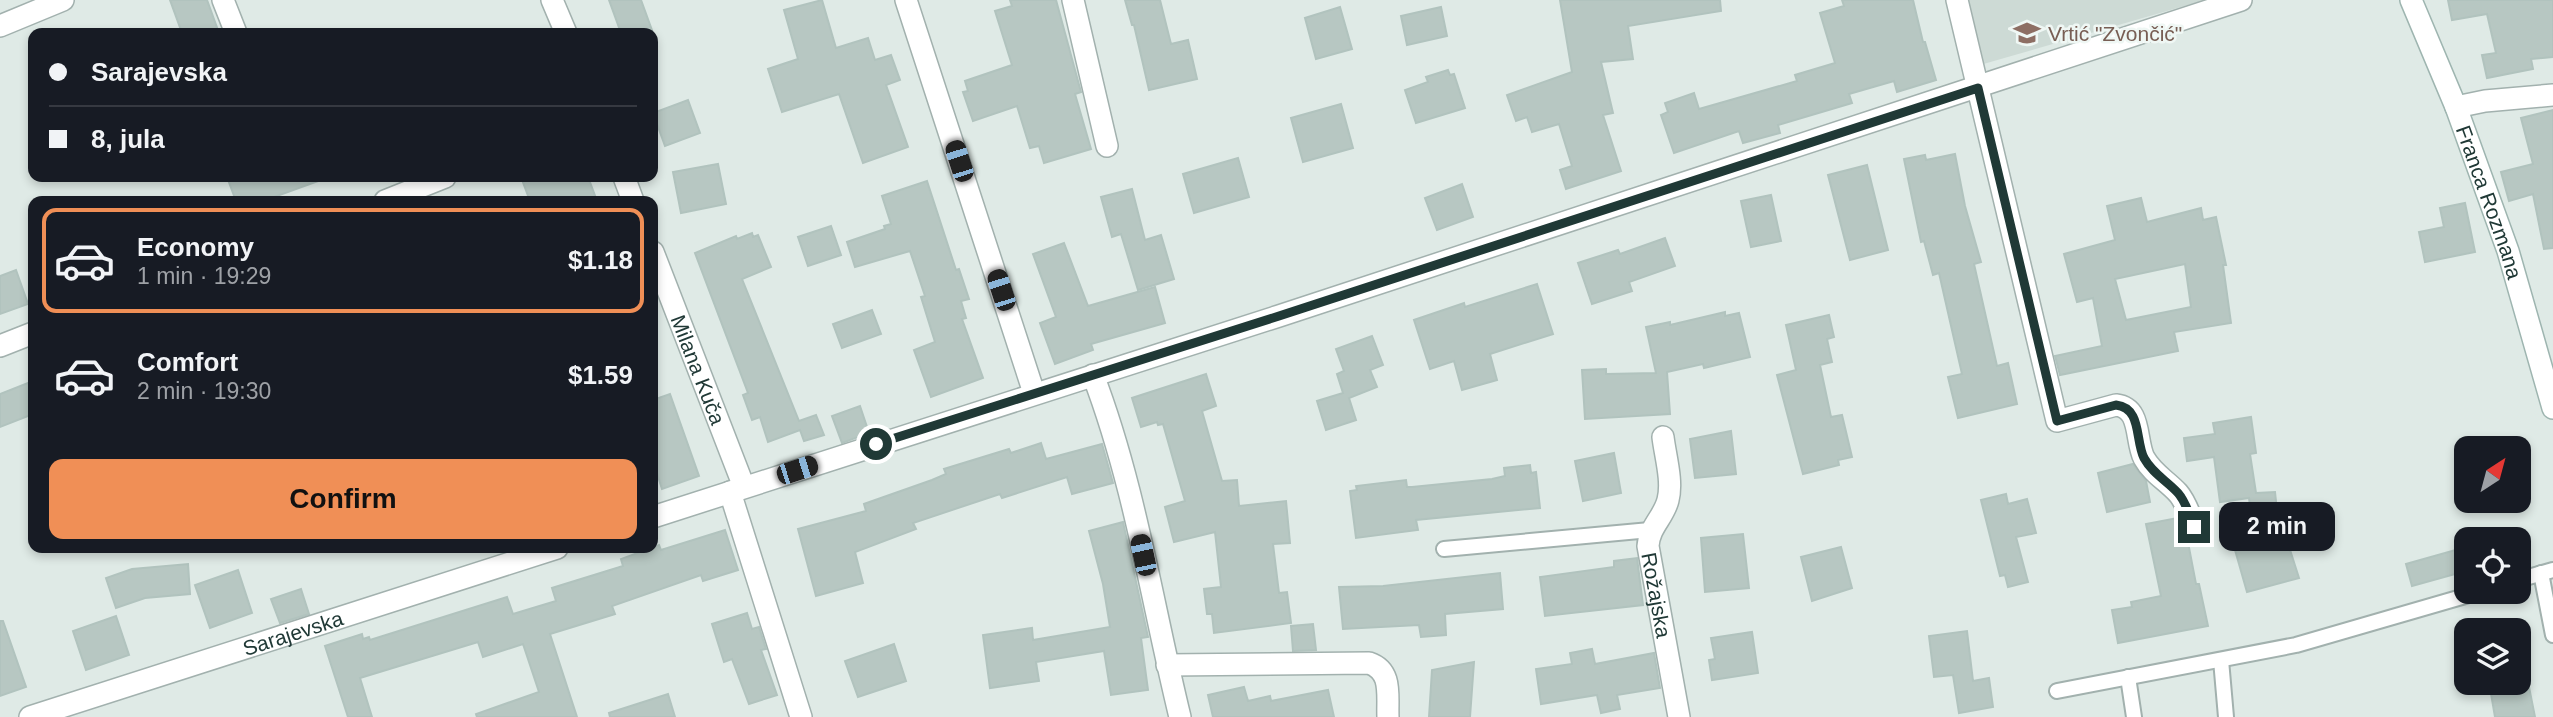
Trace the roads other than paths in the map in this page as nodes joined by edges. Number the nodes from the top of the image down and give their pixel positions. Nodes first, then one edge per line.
1 (63, 0) edge
2 (223, 0) edge
3 (552, 0) edge
4 (906, 0) edge
5 (1073, 0) edge
6 (1957, 0) edge
7 (2241, 0) edge
8 (2411, 0) edge
9 (0, 26) edge
10 (234, 28) edge
11 (564, 28) edge
12 (1978, 88) junction
13 (2553, 95) edge
14 (2456, 107) junction
15 (1107, 146) dead end
16 (435, 182) edge
17 (408, 196) edge
18 (658, 266) edge
19 (28, 335) edge
20 (0, 346) edge
21 (1093, 375) junction
22 (1034, 393) junction
23 (2553, 408) edge
24 (1663, 437) dead end
25 (737, 489) junction
26 (658, 515) edge
27 (2194, 527) dead end
28 (1650, 530) junction
29 (1444, 549) dead end
30 (541, 553) edge
31 (2547, 572) edge
32 (2454, 599) edge
33 (2553, 635) edge
34 (2221, 660) junction
35 (1167, 664) junction
36 (2128, 677) junction
37 (2057, 691) dead end
38 (30, 717) edge
39 (801, 717) edge
40 (1180, 717) edge
41 (1388, 717) edge
42 (1679, 717) edge
43 (2134, 717) edge
44 (2226, 717) edge

1 - 9 street
2 - 10 street
3 - 11 street
4 - 22 street
5 - 15 street
6 - 12 street
7 - 12 street
8 - 14 street, Franca Rozmana
12 - 21 street
12 - 27 street
13 - 14 street
14 - 23 street, Franca Rozmana
16 - 17 street
18 - 25 street, Milana Kuča
19 - 20 street
21 - 22 street
21 - 35 street
22 - 25 street
24 - 28 street, Rožajska
25 - 26 street
25 - 39 street, Milana Kuča
28 - 29 lane
28 - 42 street, Rožajska
30 - 38 street, Sarajevska
31 - 33 lane
32 - 34 lane
34 - 36 lane
34 - 44 lane
35 - 40 street
35 - 41 street
36 - 37 lane
36 - 43 lane

